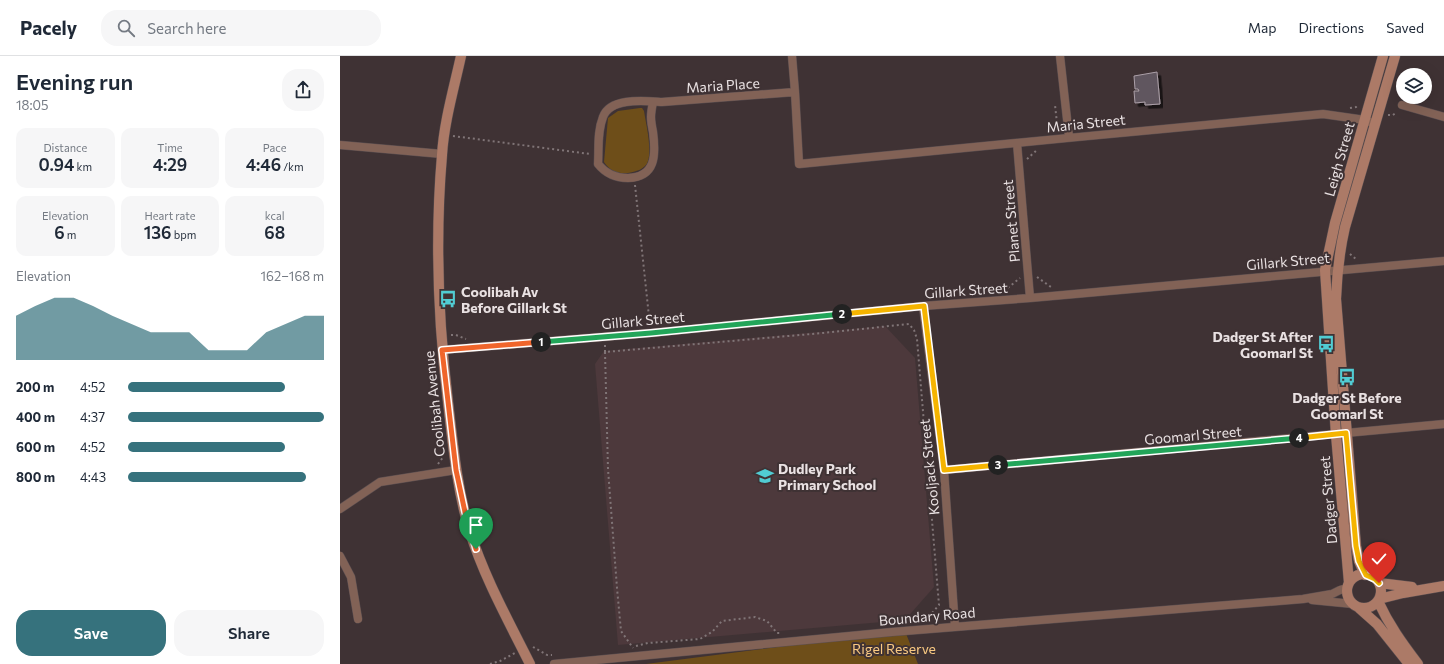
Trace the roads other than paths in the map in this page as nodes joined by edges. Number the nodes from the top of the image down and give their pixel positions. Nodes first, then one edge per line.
1 (461, 56) edge
2 (792, 56) edge
3 (1060, 56) edge
4 (1383, 56) edge
5 (1395, 56) edge
6 (795, 92) junction
7 (653, 102) junction
8 (1402, 105) dead end
9 (1444, 117) edge
10 (1365, 120) junction
11 (1375, 124) junction
12 (1069, 137) junction
13 (1018, 143) junction
14 (340, 145) edge
15 (442, 154) junction
16 (1444, 261) edge
17 (1325, 270) junction
18 (1337, 270) junction
19 (1030, 298) junction
20 (924, 306) junction
21 (442, 350) junction
22 (1444, 424) edge
23 (1341, 434) junction
24 (456, 470) junction
25 (944, 470) junction
26 (340, 510) edge
27 (340, 556) edge
28 (1366, 575) junction
29 (1379, 583) junction
30 (1348, 586) junction
31 (1444, 586) edge
32 (1426, 589) junction
33 (1303, 599) junction
34 (1379, 600) junction
35 (1356, 606) junction
36 (358, 619) dead end
37 (955, 627) junction
38 (530, 664) edge
39 (554, 664) edge
40 (1409, 664) edge
41 (1418, 664) edge

1 - 15 street, Coolibah Avenue
2 - 6 street
3 - 12 street
4 - 10 street, Leigh Street
5 - 11 street, Leigh Street
6 - 7 street, Maria Place
6 - 13 street, Maria Street
7 - 7 street, Maria Place
8 - 9 street
10 - 11 street, Maria Street
10 - 12 street, Maria Street
10 - 17 street, Leigh Street
11 - 18 street, Leigh Street
12 - 13 street, Maria Street
13 - 19 street, Planet Street
14 - 15 street
15 - 21 street, Coolibah Avenue
16 - 18 street, Gillark Street
17 - 18 street, Gillark Street
17 - 19 street, Gillark Street
17 - 23 street, Dadger Street
18 - 23 street, Dadger Street
19 - 20 street, Gillark Street
20 - 21 street, Gillark Street
20 - 25 street, Kooljack Street
21 - 24 street, Coolibah Avenue
22 - 23 street, Goomarl Street
23 - 25 street, Goomarl Street
23 - 28 street, Dadger Street
23 - 30 street, Dadger Street
24 - 26 street
24 - 38 street, Coolibah Avenue
25 - 37 street, Kooljack Street
27 - 36 street
28 - 29 street
28 - 30 street
29 - 32 street
29 - 34 street
30 - 33 street, Boundary Road
30 - 35 street
31 - 32 street
32 - 34 street
33 - 35 street, Boundary Road
33 - 37 street, Boundary Road
34 - 35 street
34 - 41 street
35 - 40 street
37 - 39 street, Boundary Road

